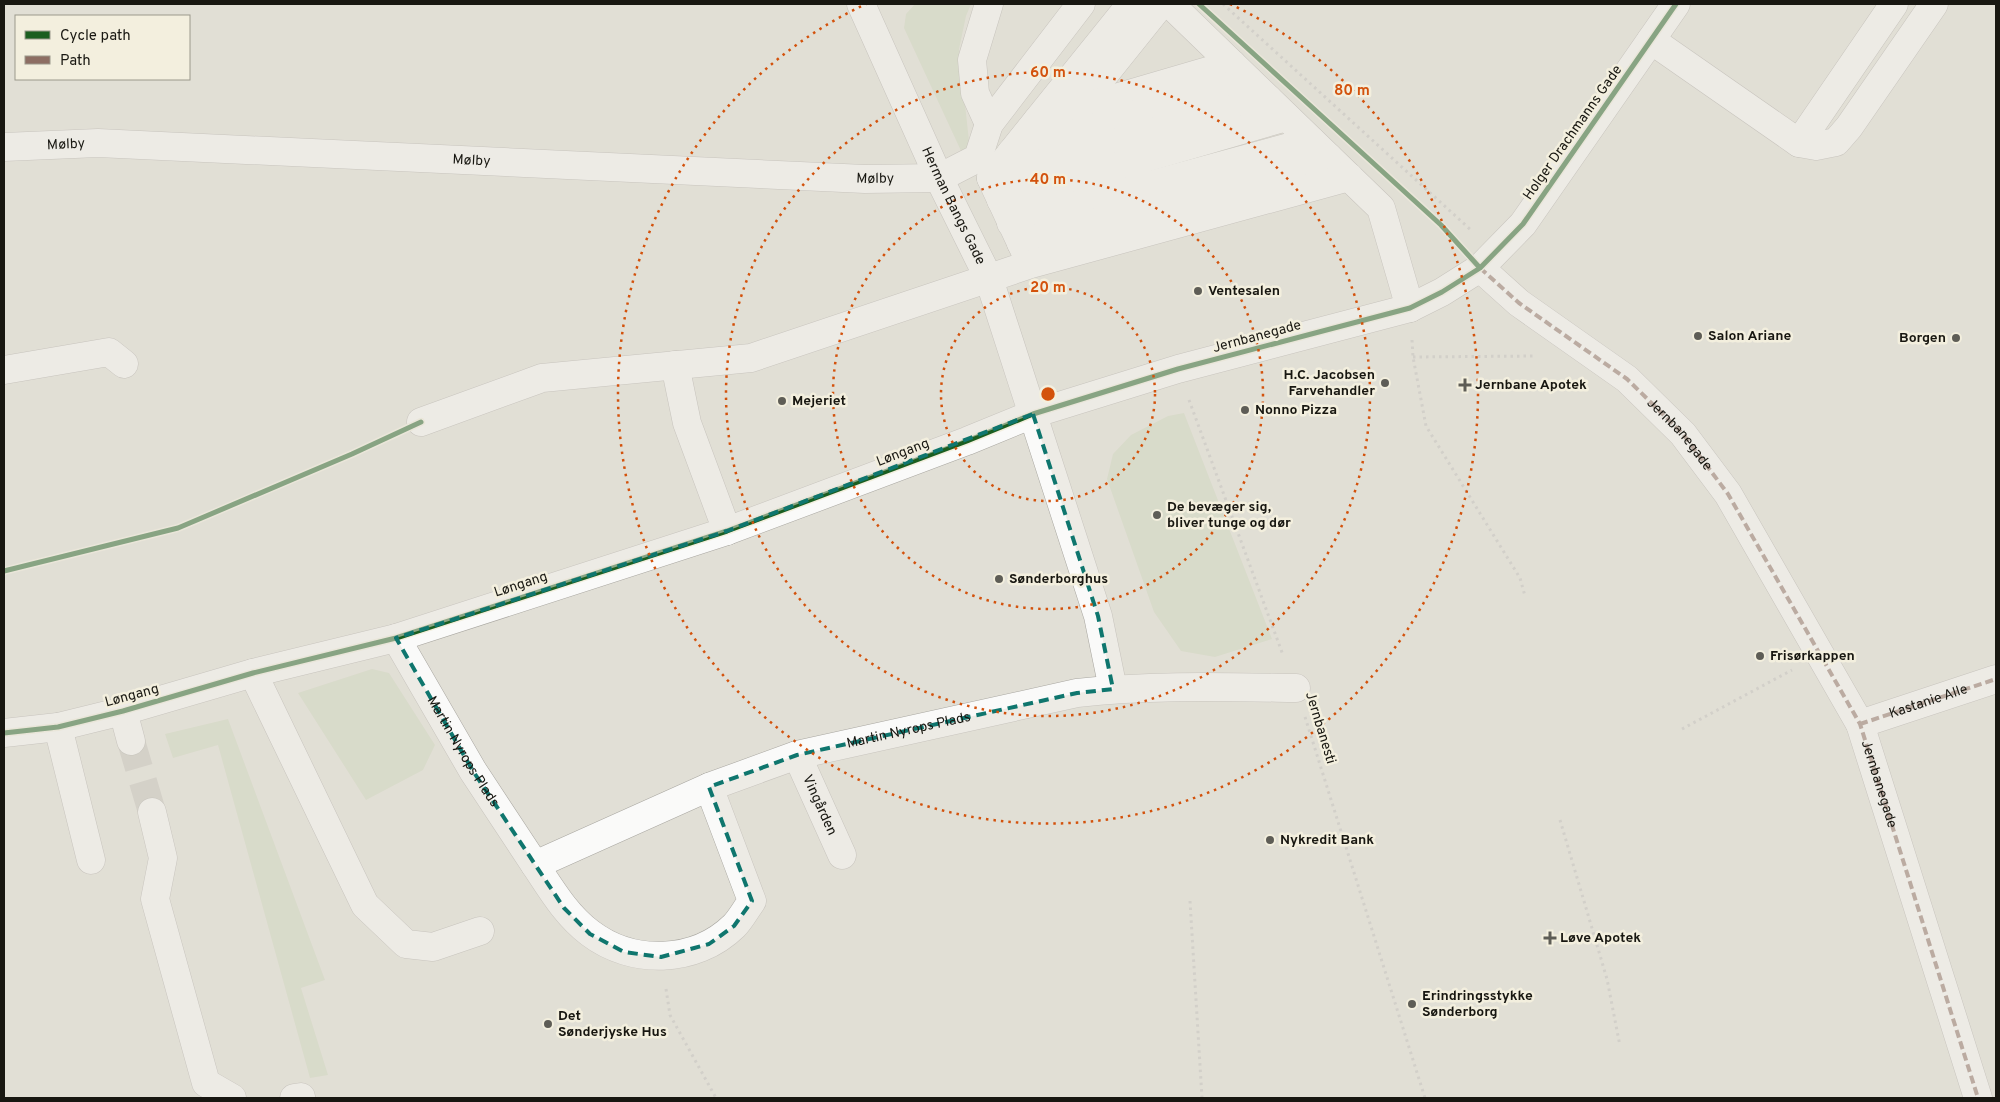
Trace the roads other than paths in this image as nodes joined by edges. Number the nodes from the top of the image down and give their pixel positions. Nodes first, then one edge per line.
1 (861, 4) edge
2 (989, 4) edge
3 (1081, 4) edge
4 (1131, 4) edge
5 (1162, 4) edge
6 (1170, 4) edge
7 (1676, 4) edge
8 (1894, 4) edge
9 (1934, 4) edge
10 (1652, 40) junction
11 (1240, 72) junction
12 (1277, 108) junction
13 (1076, 110) junction
14 (1037, 121) junction
15 (989, 124) junction
16 (1800, 143) junction
17 (4, 147) edge
18 (1320, 149) junction
19 (1011, 153) junction
20 (1349, 177) junction
21 (939, 178) junction
22 (1011, 222) junction
23 (1480, 268) junction
24 (989, 280) junction
25 (1410, 308) junction
26 (124, 364) dead end
27 (675, 365) junction
28 (4, 370) edge
29 (1033, 414) junction
30 (421, 422) dead end
31 (728, 531) junction
32 (396, 638) junction
33 (253, 673) junction
34 (1996, 679) edge
35 (1296, 688) road end
36 (1113, 689) junction
37 (123, 711) junction
38 (1860, 724) junction
39 (58, 727) junction
40 (4, 733) edge
41 (131, 740) tunnel mouth
42 (797, 755) junction
43 (709, 787) junction
44 (152, 812) tunnel mouth
45 (842, 855) dead end
46 (91, 860) dead end
47 (535, 865) junction
48 (480, 931) dead end
49 (232, 1098) edge
50 (1978, 1098) edge

1 - 21 street, Herman Bangs Gade
2 - 15 street
3 - 15 street
4 - 14 street
5 - 13 street
6 - 11 street
7 - 10 street, Holger Drachmanns Gade
8 - 16 street
9 - 16 street
10 - 16 street
10 - 23 street, Holger Drachmanns Gade
11 - 12 street
11 - 13 street
11 - 19 street
12 - 18 street
12 - 22 street
13 - 14 street
14 - 19 street
15 - 21 street
17 - 21 street, Mølby
18 - 20 street
18 - 22 street
19 - 22 street
20 - 22 street
20 - 25 street
21 - 24 street, Herman Bangs Gade
22 - 24 street
23 - 25 street, Jernbanegade
23 - 38 street, Jernbanegade
24 - 27 street
24 - 29 street, Herman Bangs Gade
25 - 29 street, Jernbanegade
26 - 28 street
27 - 30 street
27 - 31 street
29 - 31 street, Løngang
29 - 36 street
31 - 32 street, Løngang
32 - 33 street, Løngang
32 - 47 street, Martin Nyrops Plads
33 - 37 street, Løngang
33 - 48 street
34 - 38 street, Kastanie Alle
35 - 36 street, Martin Nyrops Plads
36 - 42 street, Martin Nyrops Plads
37 - 39 street, Løngang
37 - 41 street
38 - 50 street, Jernbanegade
39 - 40 street, Løngang
39 - 46 street
42 - 43 street, Martin Nyrops Plads
42 - 45 street, Vingården
43 - 47 street, Martin Nyrops Plads
43 - 47 street, Martin Nyrops Plads
44 - 49 street

